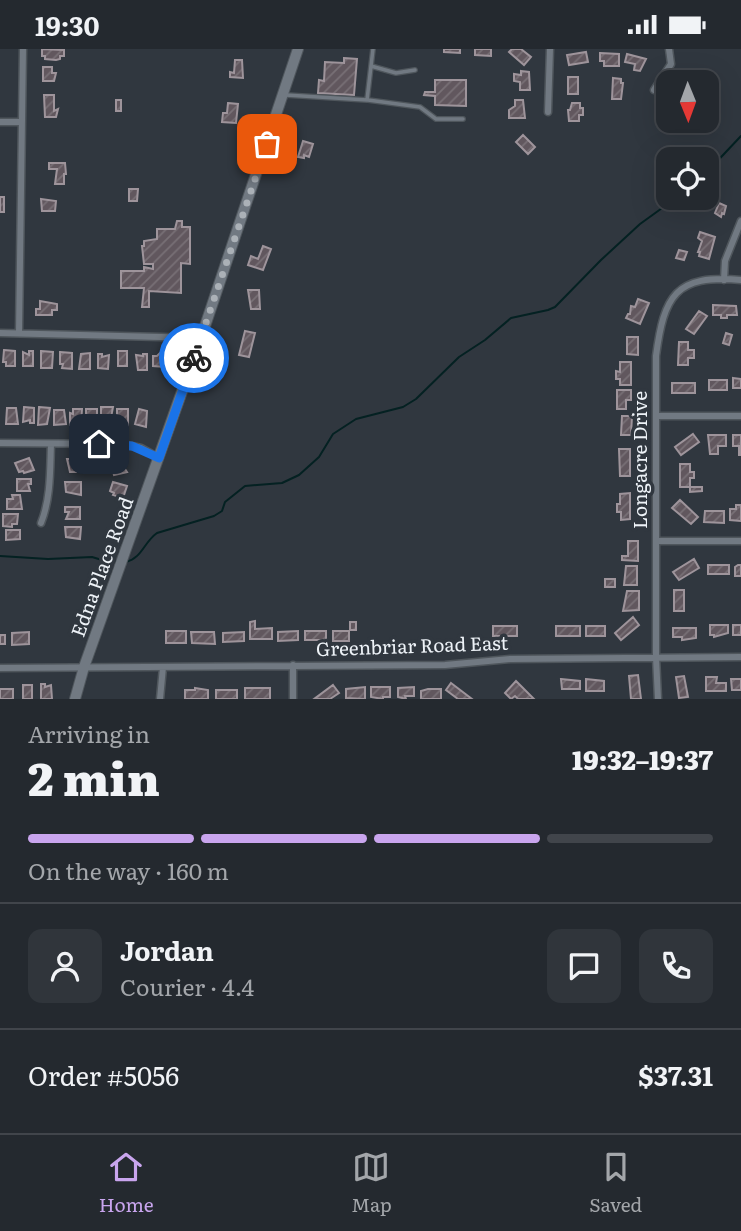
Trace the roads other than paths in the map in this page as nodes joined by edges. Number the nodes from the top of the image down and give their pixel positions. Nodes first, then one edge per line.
1 (23, 49) edge
2 (298, 49) edge
3 (373, 49) edge
4 (550, 49) edge
5 (668, 49) edge
6 (371, 67) junction
7 (415, 70) dead end
8 (654, 90) dead end
9 (284, 95) junction
10 (368, 100) junction
11 (548, 112) dead end
12 (463, 119) dead end
13 (0, 122) edge
14 (21, 122) junction
15 (741, 221) edge
16 (724, 279) junction
17 (741, 280) edge
18 (0, 333) edge
19 (19, 333) junction
20 (201, 338) junction
21 (656, 416) junction
22 (741, 416) edge
23 (0, 443) edge
24 (51, 444) junction
25 (159, 458) junction
26 (41, 523) dead end
27 (656, 541) junction
28 (741, 541) edge
29 (656, 657) junction
30 (741, 657) edge
31 (293, 665) junction
32 (0, 667) edge
33 (84, 667) junction
34 (163, 667) junction
35 (75, 699) edge
36 (160, 699) edge
37 (293, 699) edge
38 (658, 699) edge

1 - 14 street
2 - 9 street, Edna Place Road
3 - 6 lane
4 - 11 street
5 - 8 street
6 - 7 lane
6 - 10 lane
9 - 10 lane
9 - 20 street, Edna Place Road
10 - 12 lane
13 - 14 street
14 - 19 street
15 - 16 street
16 - 17 street, Longacre Drive
16 - 21 street, Longacre Drive
18 - 19 street
19 - 20 street
20 - 25 street, Edna Place Road
21 - 22 street
21 - 27 street, Longacre Drive
23 - 24 street
24 - 25 street
24 - 26 street
25 - 33 street, Edna Place Road
27 - 28 street
27 - 29 street, Longacre Drive
29 - 30 street, Greenbriar Road East
29 - 31 street, Greenbriar Road East
29 - 38 street, Longacre Drive
31 - 34 street, Greenbriar Road East
31 - 37 street
32 - 33 street, Greenbriar Road East
33 - 34 street, Greenbriar Road East
33 - 35 street, Edna Place Road
34 - 36 street

